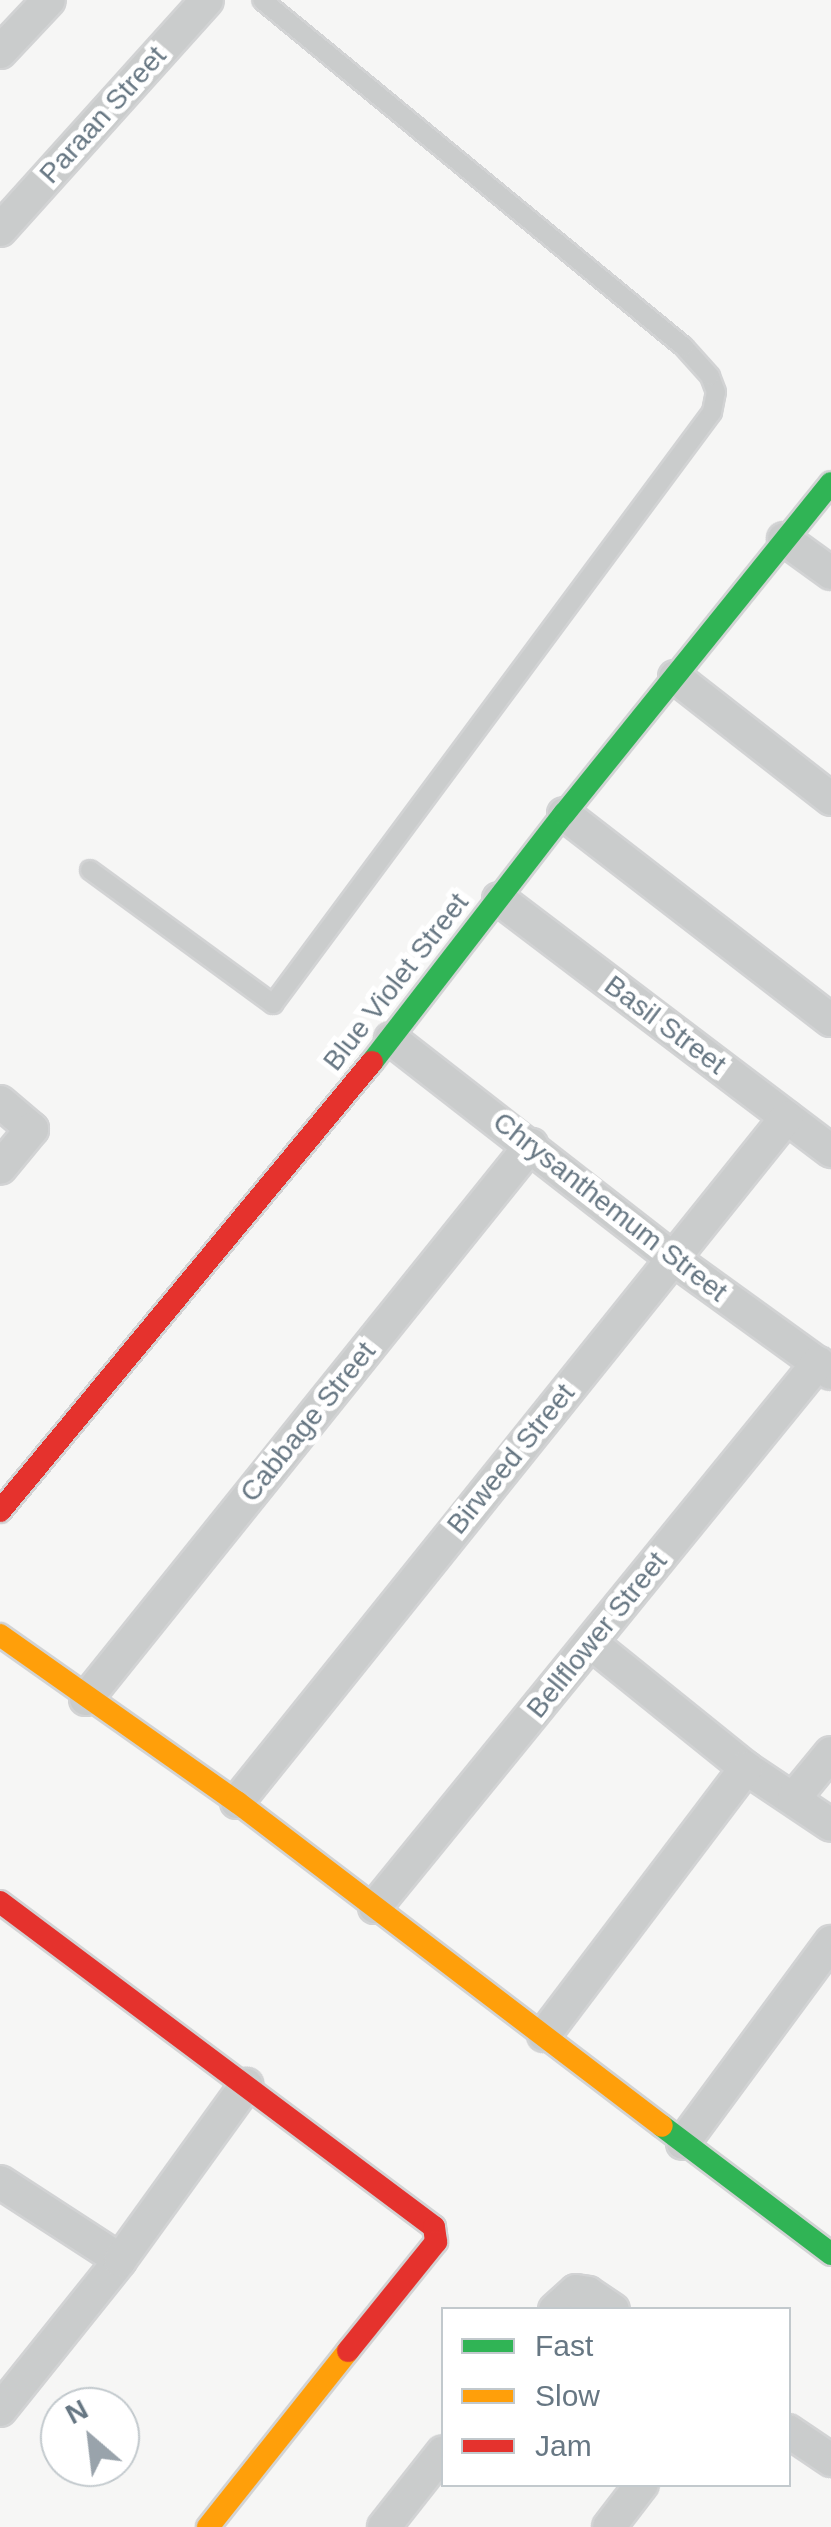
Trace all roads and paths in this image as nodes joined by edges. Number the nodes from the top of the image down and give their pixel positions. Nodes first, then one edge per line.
1 (49, 0) edge
2 (207, 0) edge
3 (262, 0) edge
4 (0, 52) edge
5 (0, 230) edge
6 (831, 483) edge
7 (784, 539) junction
8 (831, 573) edge
9 (675, 677) junction
10 (831, 798) edge
11 (564, 814) junction
12 (90, 870) dead end
13 (499, 898) junction
14 (831, 1020) edge
15 (391, 1039) junction
16 (0, 1102) edge
17 (787, 1117) junction
18 (531, 1145) junction
19 (831, 1151) edge
20 (0, 1168) edge
21 (672, 1258) junction
22 (825, 1368) edge
23 (0, 1511) edge
24 (0, 1635) edge
25 (591, 1643) junction
26 (86, 1699) junction
27 (831, 1753) edge
28 (746, 1768) junction
29 (794, 1798) junction
30 (237, 1802) junction
31 (831, 1825) edge
32 (0, 1902) edge
33 (375, 1907) junction
34 (831, 1942) edge
35 (544, 2036) junction
36 (246, 2085) junction
37 (683, 2144) junction
38 (0, 2182) edge
39 (831, 2254) edge
40 (120, 2260) junction
41 (559, 2307) edge
42 (609, 2307) edge
43 (0, 2410) edge
44 (791, 2433) edge
45 (441, 2456) edge
46 (831, 2460) edge
47 (640, 2487) edge
48 (208, 2527) edge
49 (384, 2527) edge
50 (609, 2527) edge

1 - 4 street
2 - 5 street, Paraan Street
3 - 12 lane
6 - 7 street, Blue Violet Street
7 - 8 street
7 - 9 street, Blue Violet Street
9 - 10 street
9 - 11 street, Blue Violet Street
11 - 13 street, Blue Violet Street
11 - 14 street
13 - 15 street, Blue Violet Street
13 - 17 street, Basil Street
15 - 18 street, Chrysanthemum Street
15 - 23 street, Blue Violet Street
16 - 20 street
17 - 19 street, Basil Street
17 - 21 street, Birweed Street
18 - 21 street, Chrysanthemum Street
18 - 26 street, Cabbage Street
21 - 22 street, Chrysanthemum Street
21 - 30 street, Birweed Street
22 - 25 street, Bellflower Street
24 - 26 street
25 - 28 street
25 - 33 street, Bellflower Street
26 - 30 street
27 - 29 street
28 - 29 street
28 - 35 street
29 - 31 street
30 - 33 street
32 - 36 street
33 - 35 street
34 - 37 street
35 - 37 street
36 - 40 street
36 - 48 street
37 - 39 street
38 - 40 street
40 - 43 street
41 - 42 street
44 - 46 street
45 - 49 street
47 - 50 street

